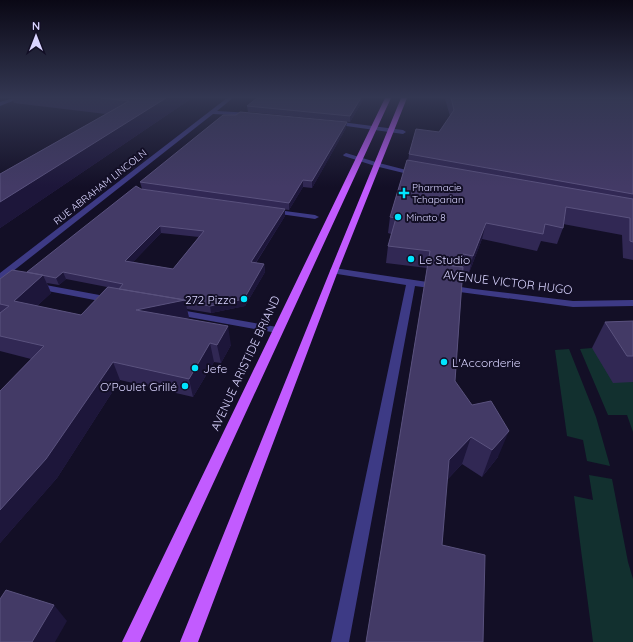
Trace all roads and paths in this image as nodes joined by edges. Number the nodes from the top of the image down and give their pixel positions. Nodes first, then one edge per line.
1 (193, 128) edge
2 (374, 128) joint
3 (390, 130) junction
4 (403, 132) dead end
5 (346, 155) dead end
6 (359, 160) junction
7 (377, 166) junction
8 (425, 175) edge
9 (264, 210) edge
10 (315, 217) dead end
11 (334, 271) junction
12 (3, 279) edge
13 (23, 283) edge
14 (411, 284) junction
15 (124, 302) edge
16 (633, 303) edge
17 (162, 310) edge
18 (277, 330) junction
19 (131, 642) edge
20 (189, 642) edge
21 (340, 642) edge

1 - 12 street, RUE ABRAHAM LINCOLN
2 - 3 street
2 - 6 main road, AVENUE ARISTIDE BRIAND
3 - 4 street
3 - 7 main road
5 - 6 street
6 - 7 street
6 - 18 main road, AVENUE ARISTIDE BRIAND
7 - 8 street
7 - 11 main road
9 - 10 street
11 - 14 street, AVENUE VICTOR HUGO
11 - 20 main road
13 - 15 street
14 - 16 street, AVENUE VICTOR HUGO
14 - 21 street
17 - 18 street
18 - 19 main road, AVENUE ARISTIDE BRIAND

